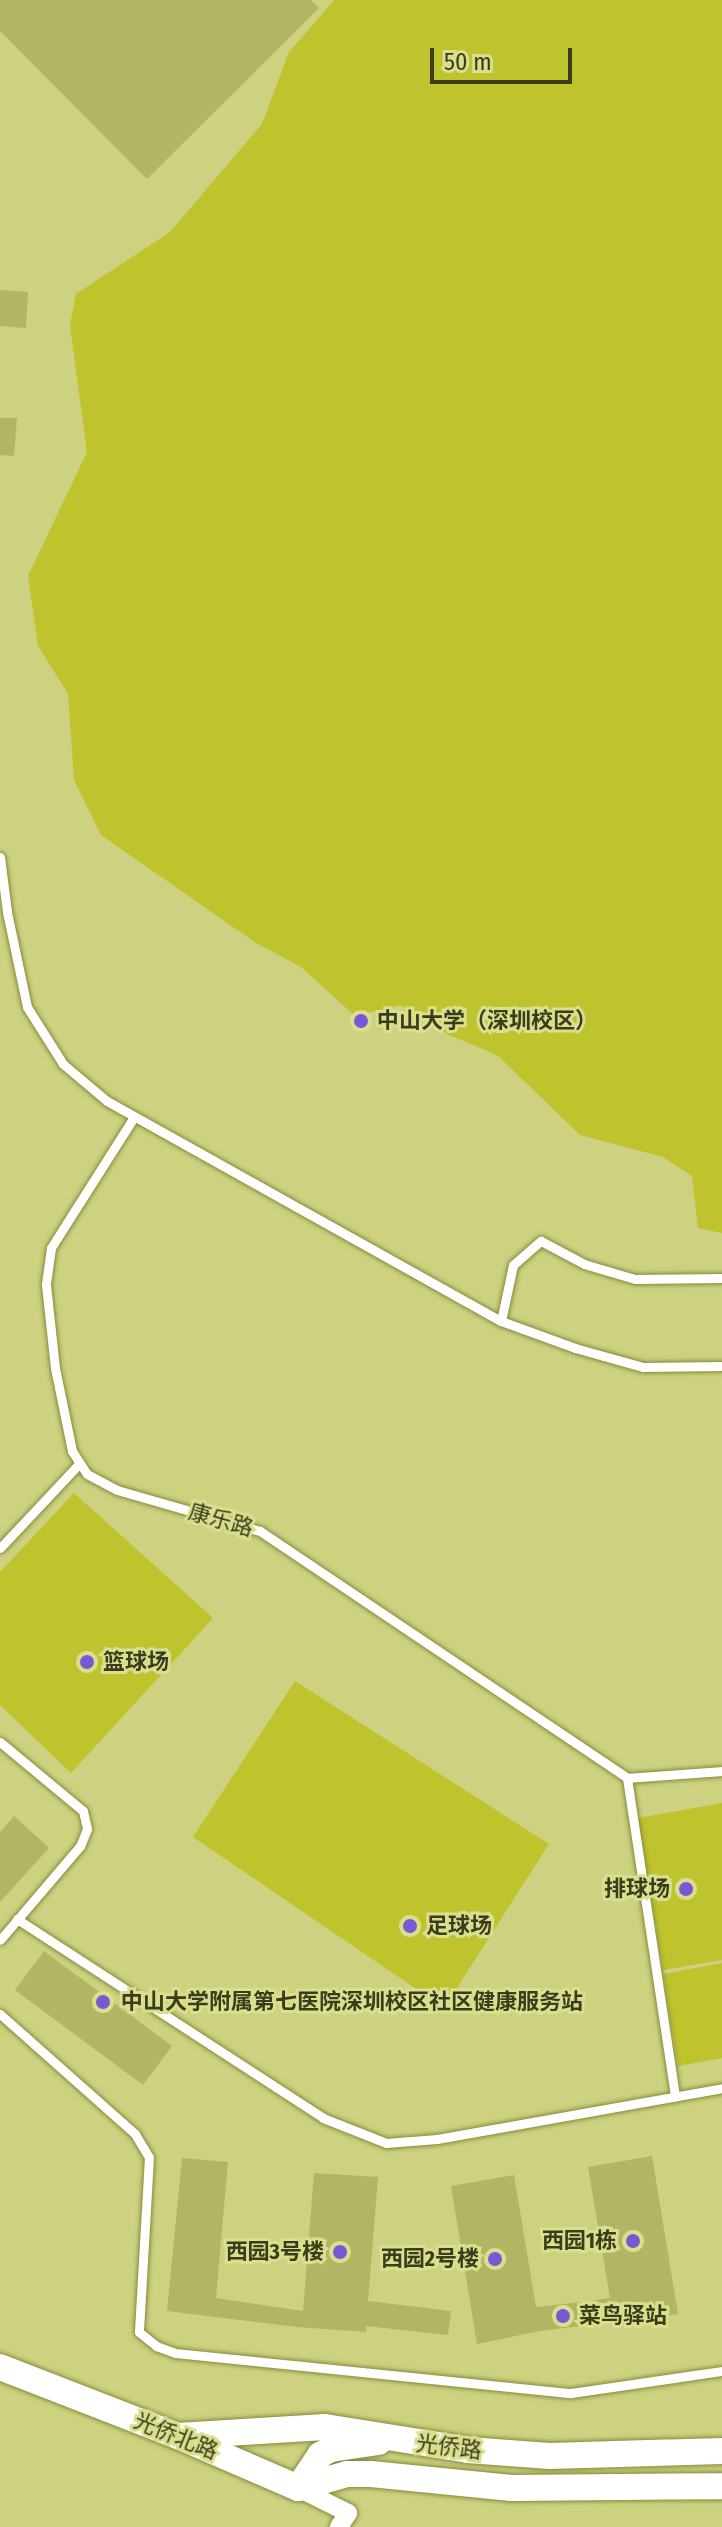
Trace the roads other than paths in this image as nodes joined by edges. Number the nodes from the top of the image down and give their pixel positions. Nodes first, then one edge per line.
1 (0, 857) edge
2 (134, 1117) junction
3 (722, 1278) edge
4 (501, 1321) junction
5 (722, 1366) edge
6 (79, 1464) junction
7 (0, 1548) edge
8 (0, 1742) edge
9 (722, 1771) edge
10 (627, 1778) junction
11 (17, 1919) junction
12 (0, 1940) edge
13 (0, 2014) edge
14 (722, 2088) edge
15 (675, 2096) junction
16 (0, 2367) edge
17 (722, 2371) edge
18 (178, 2436) junction
19 (396, 2440) junction
20 (722, 2451) edge
21 (550, 2456) junction
22 (722, 2486) edge
23 (298, 2488) junction
24 (551, 2489) junction
25 (344, 2520) edge

1 - 2 lane
2 - 4 lane
2 - 6 lane
3 - 4 lane
4 - 5 lane
6 - 7 lane
6 - 10 lane, 康乐路
8 - 11 lane
9 - 10 lane
10 - 15 lane
11 - 12 lane
11 - 15 lane
13 - 17 lane
14 - 15 lane
16 - 18 street, 光侨北路
18 - 19 street, 光侨路
18 - 23 street, 光侨北路
19 - 21 street, 光侨路
19 - 23 street
20 - 21 street, 光侨路
21 - 24 street
22 - 24 street, 光侨路
23 - 24 street, 光侨路
23 - 25 street, 光侨北路

